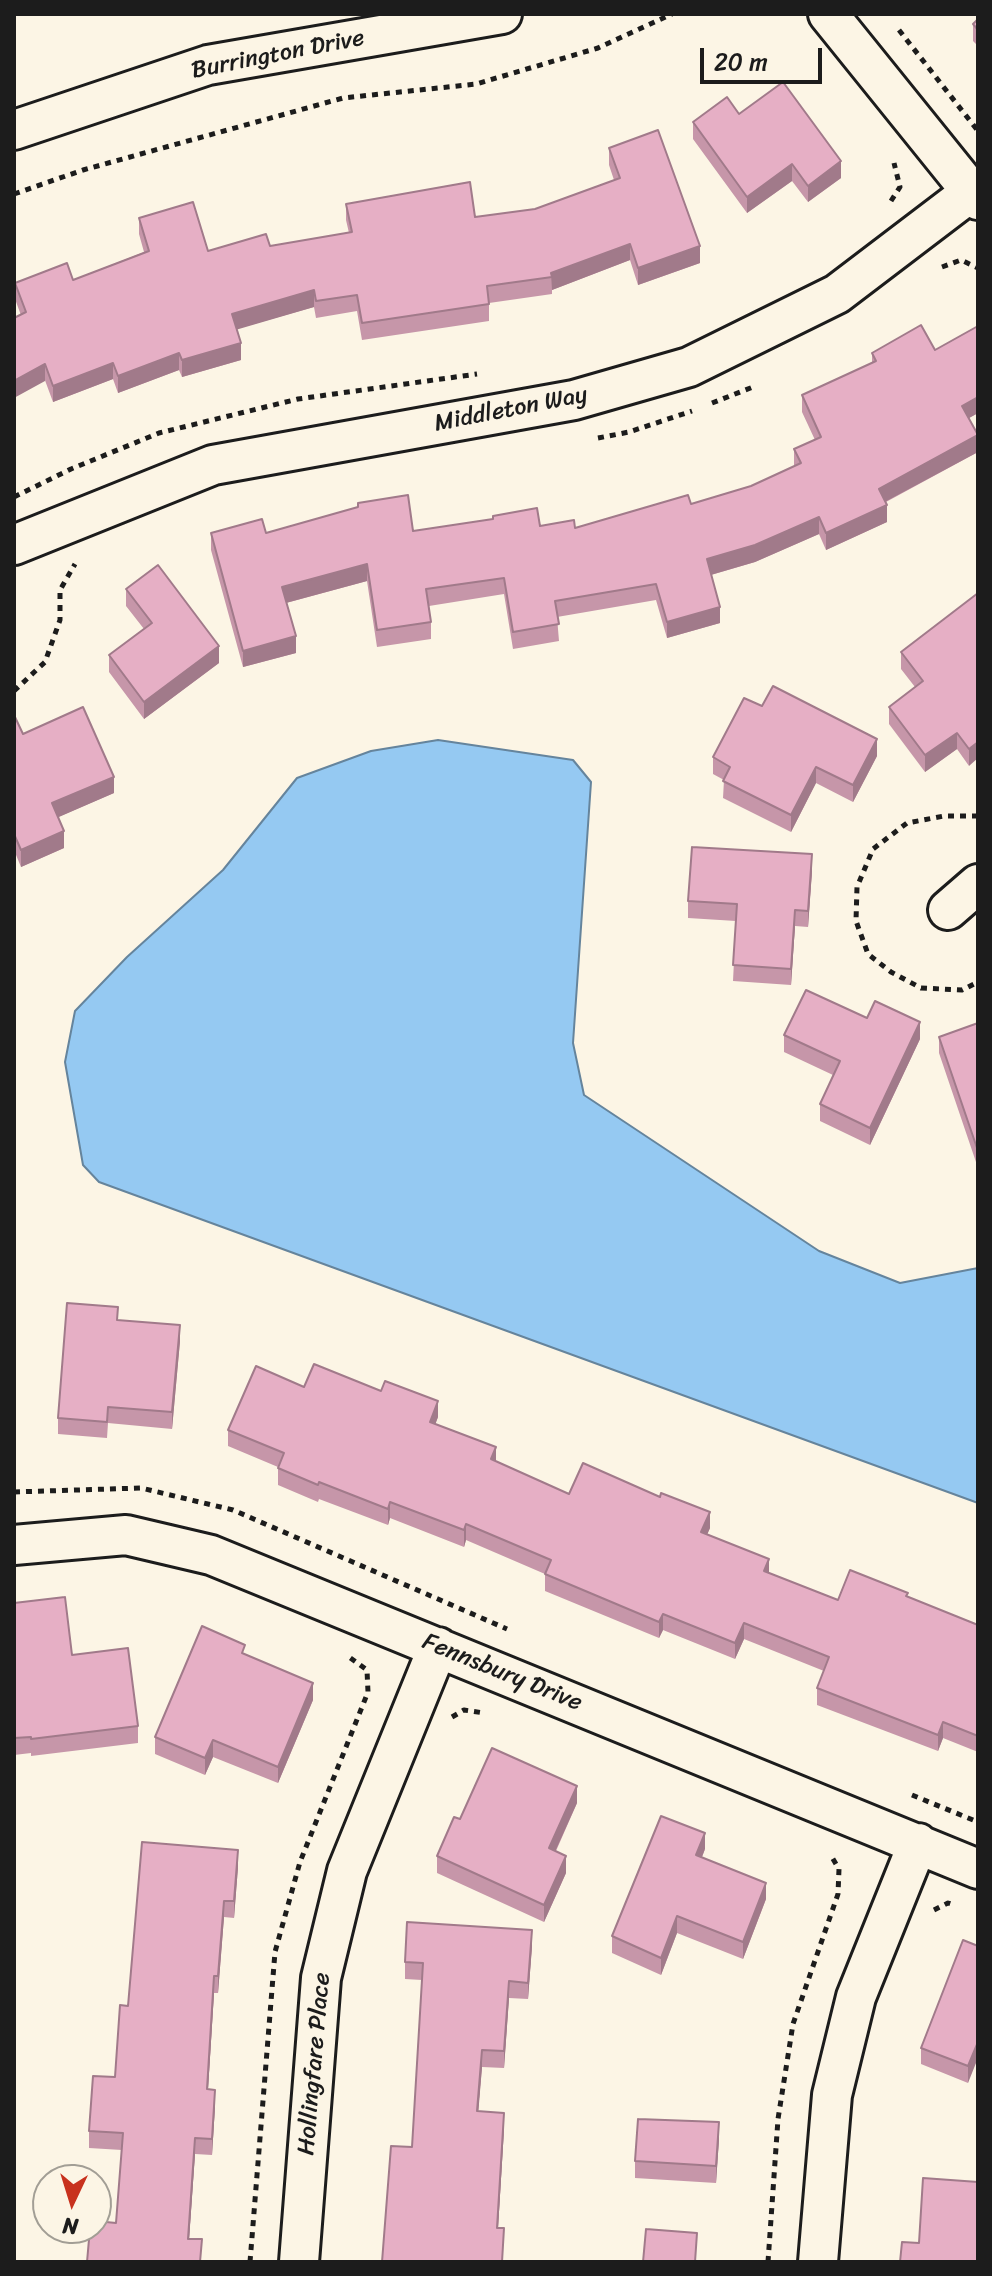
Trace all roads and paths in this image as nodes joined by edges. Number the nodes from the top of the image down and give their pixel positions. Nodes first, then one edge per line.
1 (502, 14) edge
2 (672, 14) edge
3 (828, 14) edge
4 (899, 30) dead end
5 (14, 130) edge
6 (978, 131) edge
7 (886, 153) dead end
8 (14, 194) edge
9 (974, 196) edge
10 (889, 206) dead end
11 (978, 268) edge
12 (935, 273) dead end
13 (489, 372) dead end
14 (753, 387) dead end
15 (587, 439) dead end
16 (14, 497) edge
17 (14, 545) edge
18 (77, 561) dead end
19 (14, 691) edge
20 (978, 816) edge
21 (978, 884) edge
22 (948, 910) dead end
23 (978, 982) edge
24 (14, 1545) edge
25 (438, 1647) junction
26 (346, 1655) dead end
27 (496, 1718) dead end
28 (447, 1720) dead end
29 (918, 1843) junction
30 (819, 1849) dead end
31 (978, 1869) edge
32 (966, 1909) dead end
33 (931, 1912) dead end
34 (250, 2262) edge
35 (299, 2262) edge
36 (768, 2262) edge
37 (818, 2262) edge

1 - 5 street, Burrington Drive
2 - 8 path
3 - 9 street
4 - 6 path
7 - 10 path
9 - 17 street, Middleton Way
11 - 12 path
13 - 16 path
14 - 15 path
18 - 19 path
20 - 23 path
21 - 22 street
24 - 25 street, Fennsbury Drive
25 - 29 street, Fennsbury Drive
25 - 35 street, Hollingfare Place
26 - 34 path
27 - 28 path
29 - 31 street, Fennsbury Drive
29 - 37 street
30 - 36 path
32 - 33 path

